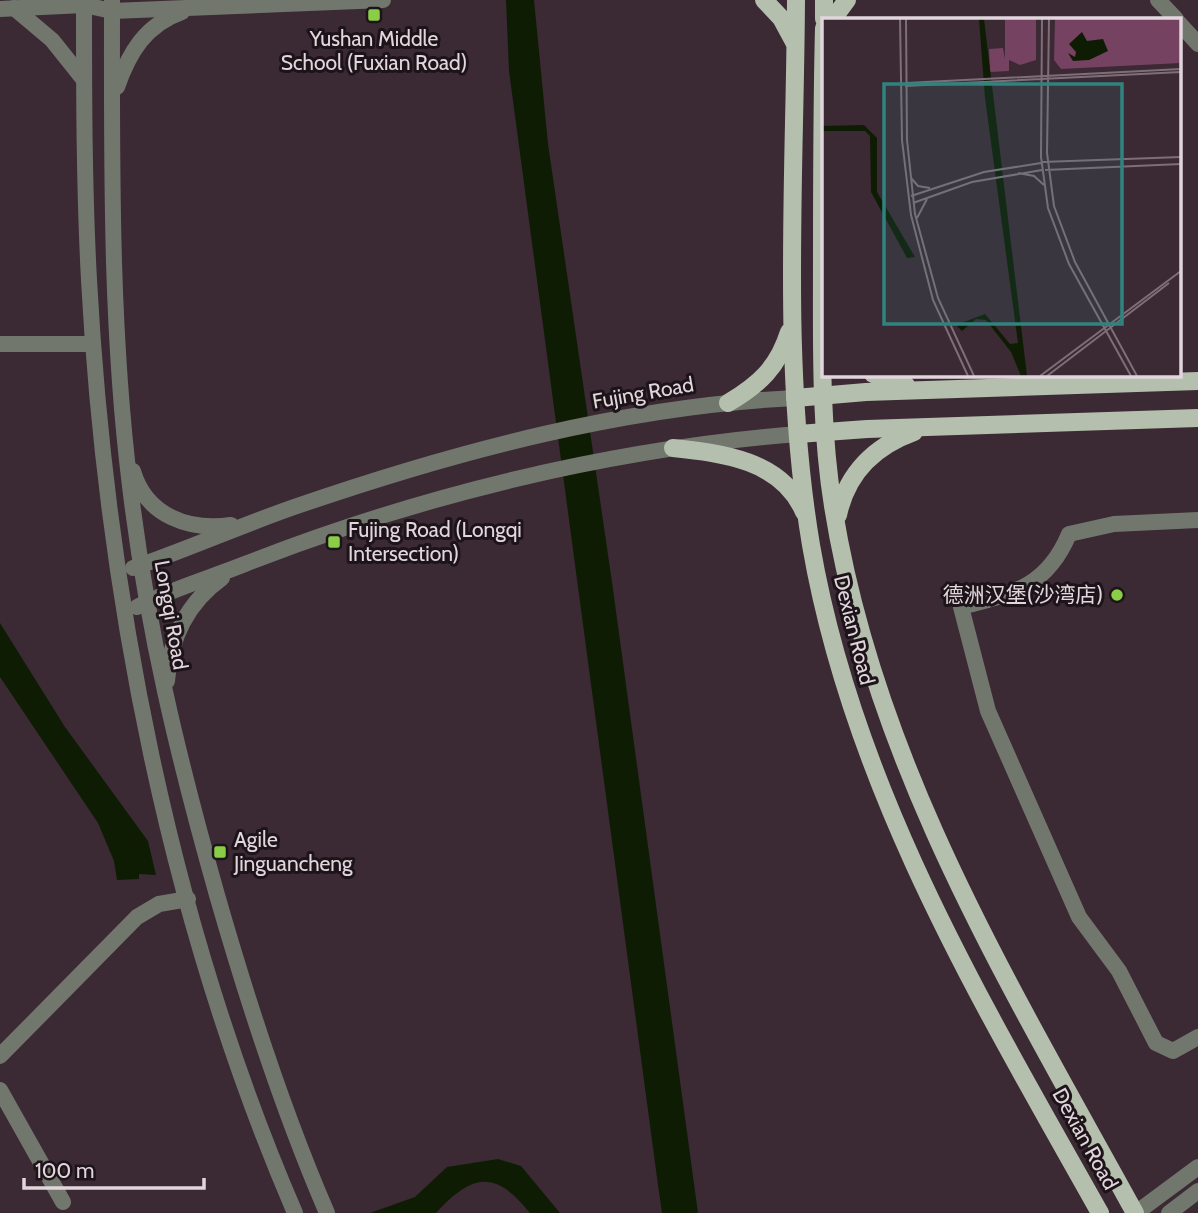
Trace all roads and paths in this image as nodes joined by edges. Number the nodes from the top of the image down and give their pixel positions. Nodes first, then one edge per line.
1 (383, 0) edge
2 (764, 0) edge
3 (796, 0) edge
4 (824, 0) edge
5 (847, 0) edge
6 (1158, 0) edge
7 (88, 2) edge
8 (113, 6) edge
9 (7, 9) edge
10 (194, 9) junction
11 (824, 18) edge
12 (834, 18) edge
13 (1174, 18) edge
14 (1180, 24) edge
15 (1198, 44) edge
16 (796, 46) junction
17 (84, 80) junction
18 (113, 100) junction
19 (794, 318) junction
20 (0, 344) edge
21 (93, 344) junction
22 (822, 376) edge
23 (880, 376) edge
24 (1198, 381) edge
25 (930, 390) junction
26 (822, 396) junction
27 (795, 398) junction
28 (728, 402) junction
29 (1198, 418) edge
30 (930, 427) junction
31 (825, 432) junction
32 (798, 435) junction
33 (126, 447) junction
34 (673, 448) junction
35 (268, 517) junction
36 (1198, 520) edge
37 (807, 521) junction
38 (836, 525) junction
39 (141, 565) junction
40 (240, 566) junction
41 (119, 573) junction
42 (146, 602) junction
43 (125, 613) junction
44 (165, 700) junction
45 (188, 899) junction
46 (1198, 1037) edge
47 (0, 1056) edge
48 (0, 1090) edge
49 (1198, 1167) edge
50 (1178, 1182) junction
51 (1193, 1195) edge
52 (64, 1202) dead end
53 (295, 1213) edge
54 (327, 1213) edge
55 (1100, 1213) edge
56 (1136, 1213) edge
57 (1169, 1213) edge

1 - 10 street
2 - 16 main road
3 - 16 main road, Dexian Road
4 - 11 main road
5 - 12 main road
6 - 13 street
7 - 8 street
7 - 9 street
7 - 17 street, Longqi Road
8 - 10 street
8 - 18 street, Longqi Road
9 - 17 street
10 - 18 street
14 - 15 street
16 - 19 main road, Dexian Road
17 - 21 street, Longqi Road
18 - 33 street, Longqi Road
19 - 27 main road, Dexian Road
19 - 28 main road
20 - 21 street
21 - 41 street, Longqi Road
22 - 26 main road, Dexian Road
23 - 25 main road
24 - 25 main road, Fujing Road
25 - 26 main road, Fujing Road
26 - 27 main road, Fujing Road
26 - 31 main road, Dexian Road
27 - 28 street, Fujing Road
27 - 32 main road, Dexian Road
28 - 35 street, Fujing Road
29 - 30 main road
30 - 31 main road
30 - 38 main road
31 - 32 main road
31 - 38 main road, Dexian Road
32 - 34 street
32 - 37 main road, Dexian Road
33 - 35 street
33 - 39 street, Longqi Road
34 - 37 main road
34 - 40 street
35 - 39 street, Fujing Road
36 - 46 street
37 - 55 main road, Dexian Road
38 - 56 main road, Dexian Road
39 - 41 street, Fujing Road
39 - 42 street, Longqi Road
40 - 42 street
40 - 44 street
41 - 43 street, Longqi Road
42 - 43 street
42 - 44 street, Longqi Road
43 - 45 street, Longqi Road
44 - 54 street, Longqi Road
45 - 47 street
45 - 53 street, Longqi Road
48 - 52 street
49 - 50 street
50 - 51 street
50 - 56 street
51 - 57 street

